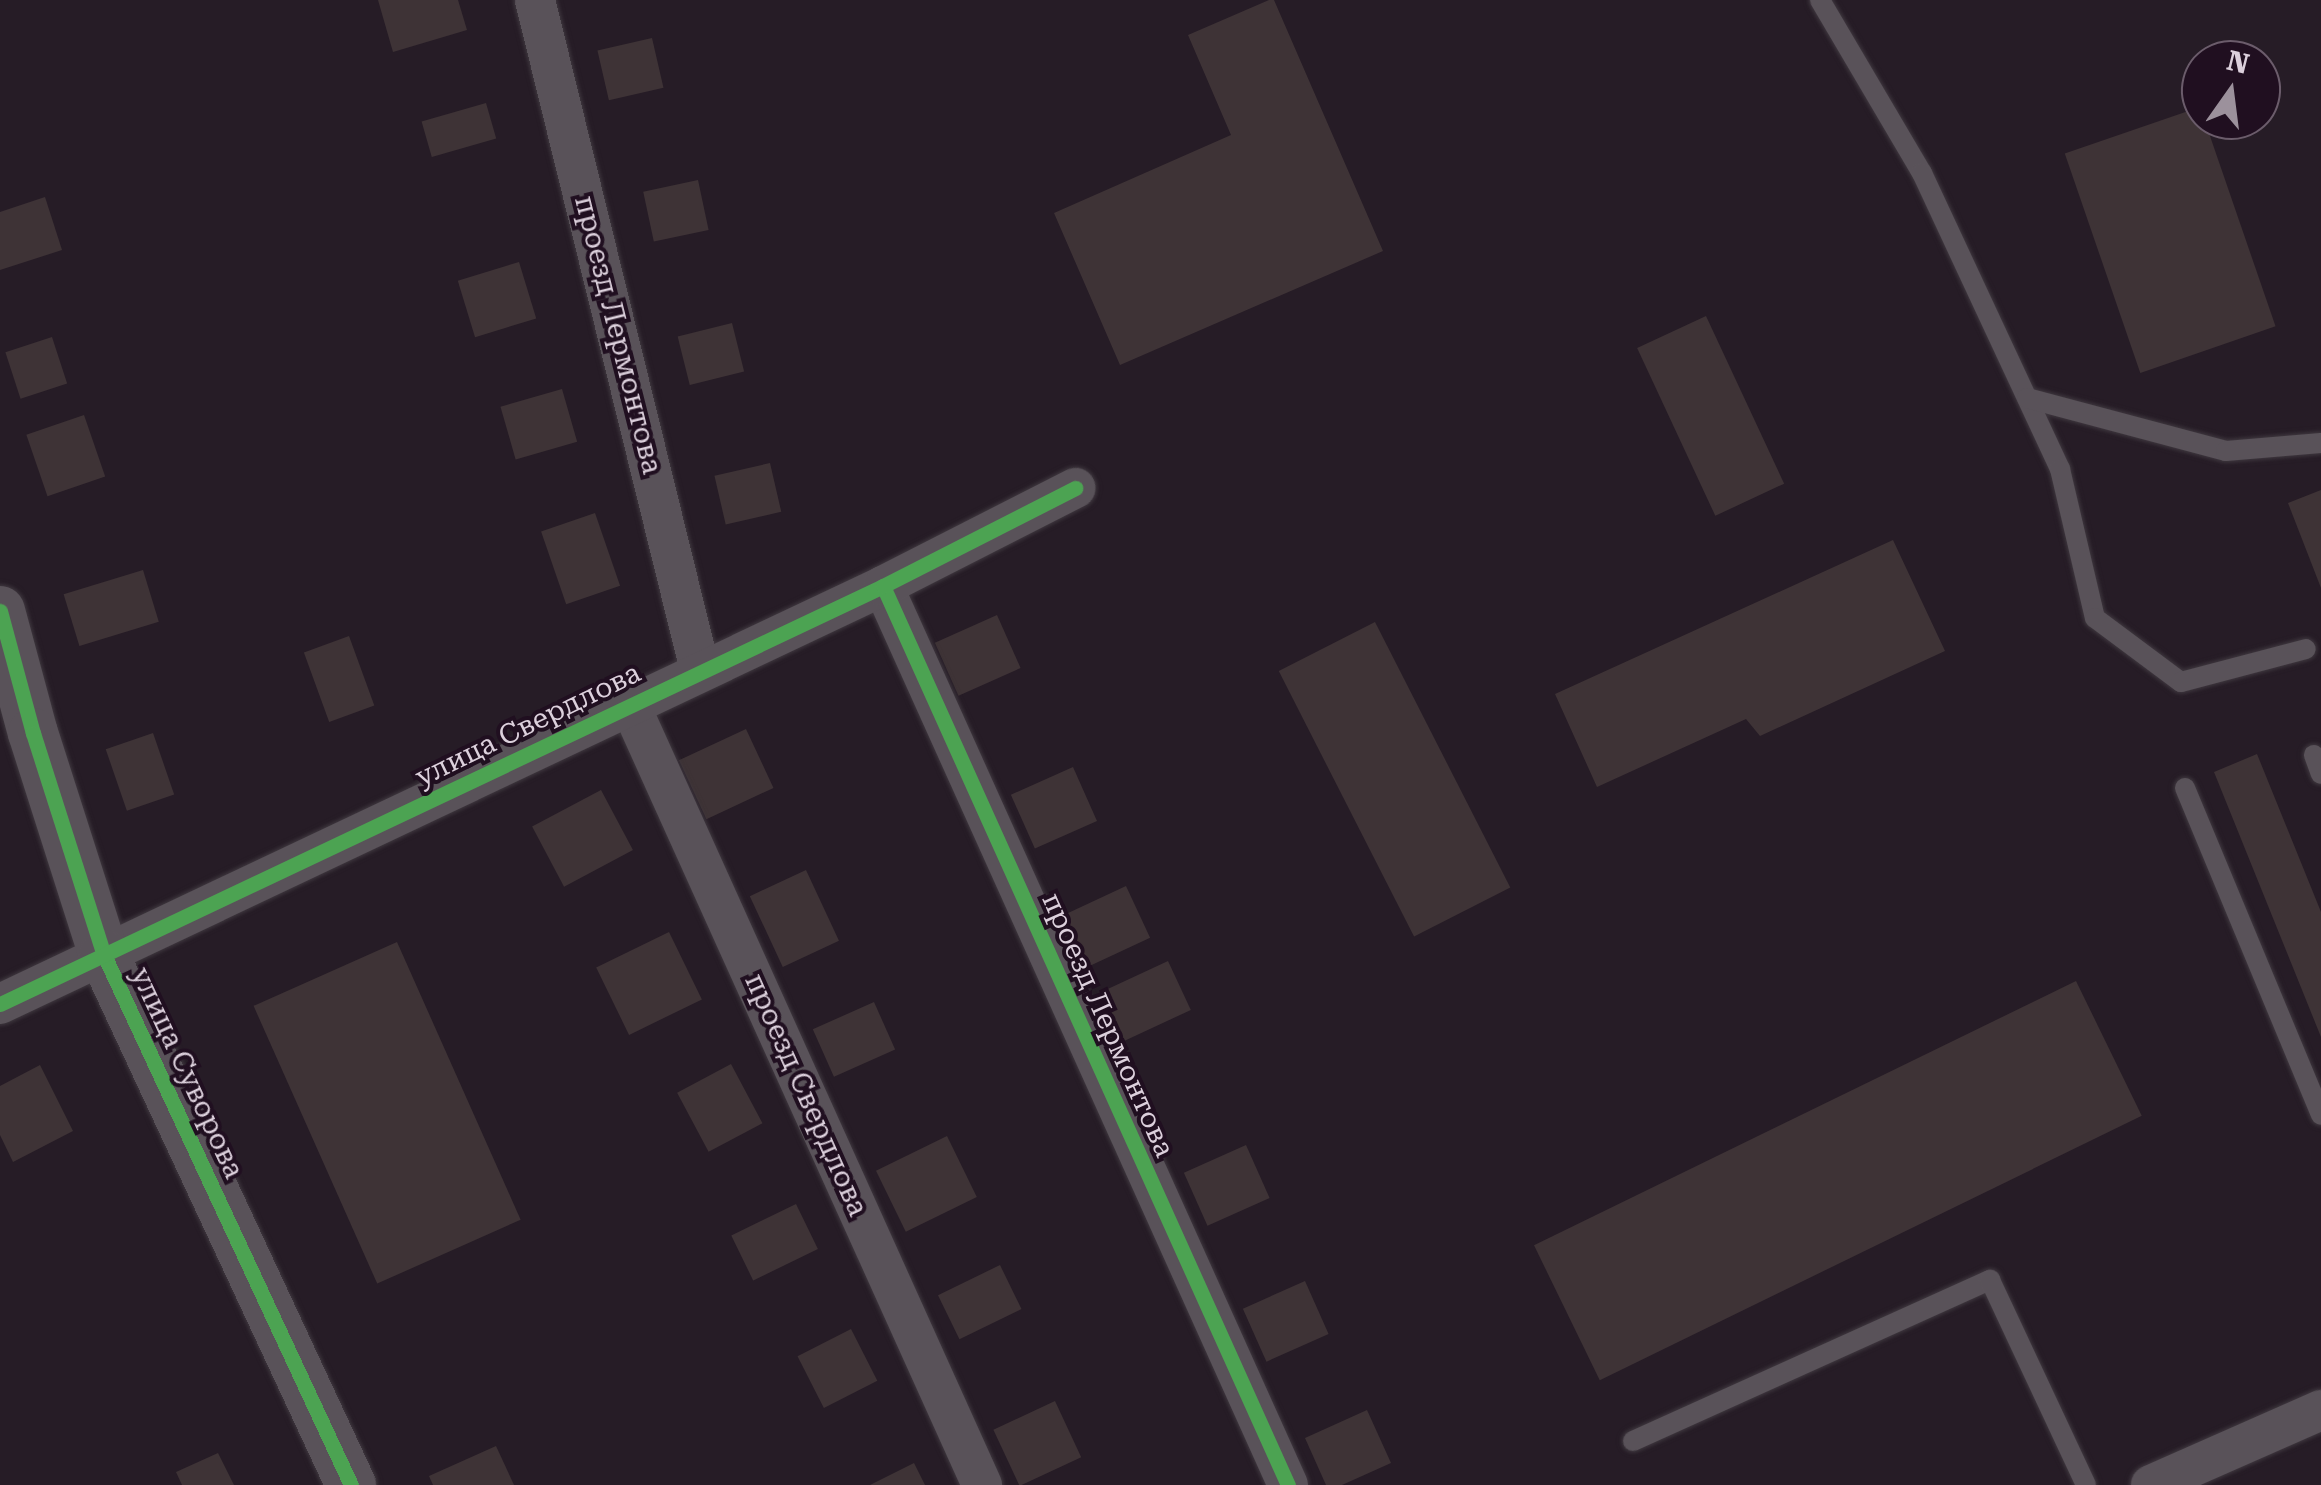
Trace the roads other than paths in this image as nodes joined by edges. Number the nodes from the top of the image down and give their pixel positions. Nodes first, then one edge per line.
1 (535, 0) edge
2 (1820, 0) edge
3 (2027, 398) junction
4 (2321, 443) edge
5 (1075, 488) dead end
6 (882, 586) junction
7 (0, 610) edge
8 (2306, 649) dead end
9 (700, 670) junction
10 (630, 705) junction
11 (2186, 788) dead end
12 (104, 955) junction
13 (0, 1004) edge
14 (2321, 1115) edge
15 (2321, 1410) edge
16 (1633, 1441) dead end
17 (351, 1485) edge
18 (982, 1485) edge
19 (1288, 1485) edge
20 (2086, 1485) edge
21 (2151, 1485) edge

1 - 9 street, проезд Лермонтова
2 - 3 lane
3 - 4 lane
3 - 8 lane
5 - 6 street, улица Свердлова
6 - 9 street, улица Свердлова
6 - 19 street, проезд Лермонтова
7 - 12 street, улица Суворова
9 - 10 street, улица Свердлова
10 - 12 street, улица Свердлова
10 - 18 street, проезд Свердлова
11 - 14 lane
12 - 13 street, улица Свердлова
12 - 17 street, улица Суворова
15 - 21 street
16 - 20 lane

